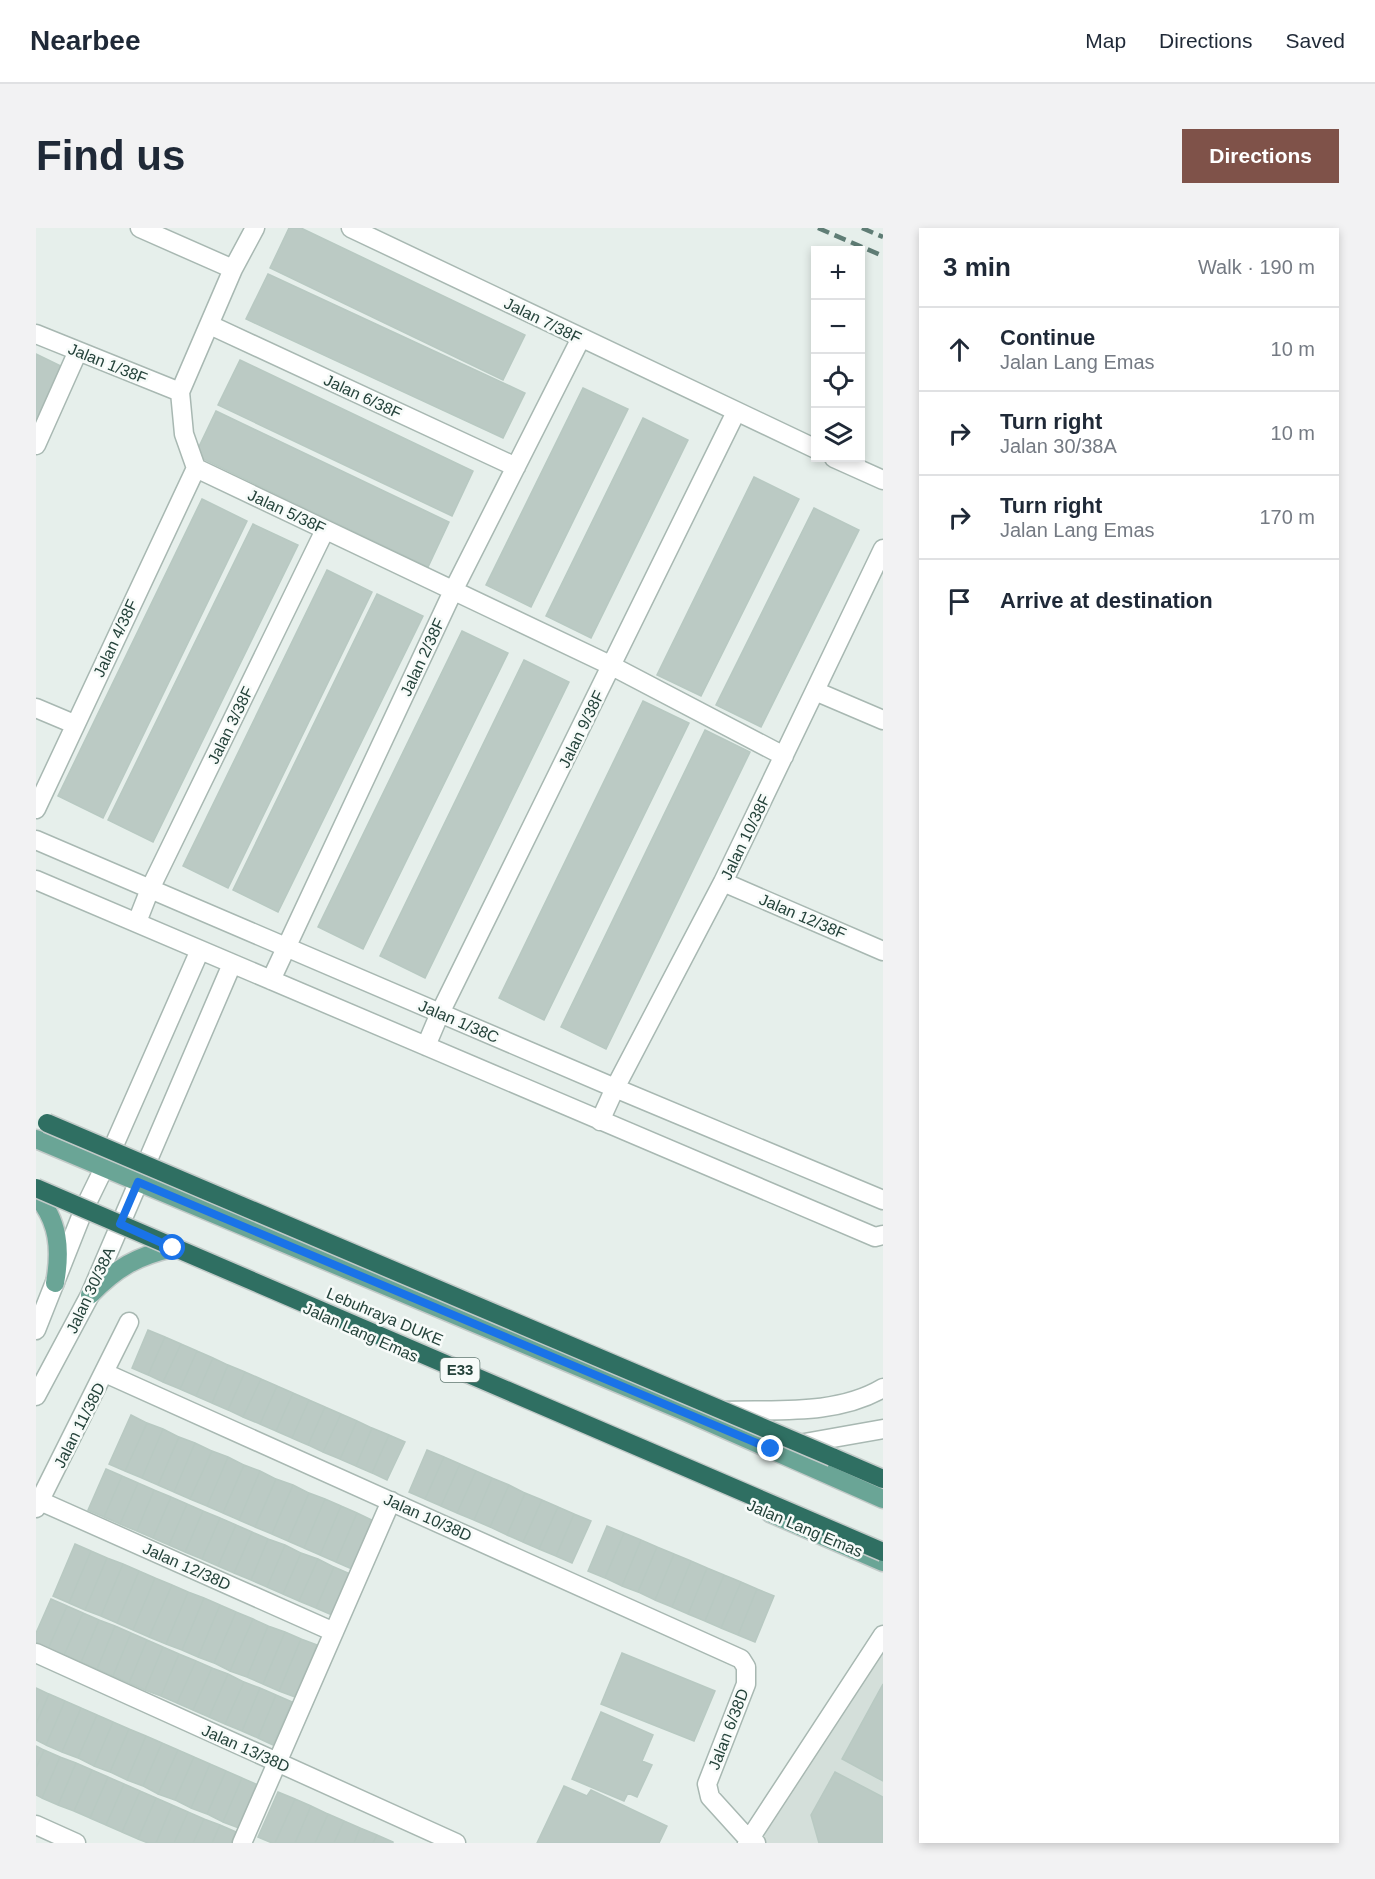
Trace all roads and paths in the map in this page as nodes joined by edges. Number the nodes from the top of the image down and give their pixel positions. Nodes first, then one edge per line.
1 (140, 228) edge
2 (255, 228) edge
3 (351, 228) edge
4 (233, 269) junction
5 (210, 325) junction
6 (36, 334) edge
7 (581, 338) junction
8 (78, 351) junction
9 (180, 392) junction
10 (736, 412) junction
11 (36, 445) edge
12 (811, 447) edge
13 (843, 462) edge
14 (516, 467) junction
15 (196, 468) junction
16 (883, 480) edge
17 (325, 530) junction
18 (883, 549) edge
19 (453, 591) junction
20 (612, 666) junction
21 (815, 691) junction
22 (36, 708) edge
23 (883, 720) edge
24 (74, 724) junction
25 (784, 756) junction
26 (36, 809) edge
27 (36, 840) edge
28 (36, 880) edge
29 (723, 882) junction
30 (150, 889) junction
31 (137, 922) junction
32 (286, 947) junction
33 (200, 950) junction
34 (883, 951) edge
35 (232, 964) junction
36 (271, 980) junction
37 (440, 1013) junction
38 (426, 1046) junction
39 (615, 1088) junction
40 (36, 1118) edge
41 (600, 1121) junction
42 (36, 1139) edge
43 (104, 1168) junction
44 (138, 1182) junction
45 (36, 1188) edge
46 (36, 1195) edge
47 (883, 1200) edge
48 (84, 1209) junction
49 (120, 1224) junction
50 (883, 1235) edge
51 (173, 1248) junction
52 (55, 1283) junction
53 (90, 1294) junction
54 (129, 1322) dead end
55 (36, 1329) edge
56 (105, 1373) junction
57 (883, 1388) edge
58 (36, 1396) edge
59 (686, 1412) junction
60 (883, 1429) edge
61 (771, 1449) junction
62 (883, 1479) edge
63 (883, 1499) edge
64 (391, 1501) junction
65 (38, 1504) edge
66 (883, 1552) edge
67 (883, 1562) edge
68 (334, 1632) junction
69 (883, 1635) edge
70 (36, 1653) edge
71 (746, 1667) joint
72 (277, 1762) junction
73 (36, 1825) edge
74 (751, 1842) edge
75 (76, 1843) edge
76 (242, 1843) edge
77 (456, 1843) edge

1 - 4 street
2 - 4 street
3 - 7 street, Jalan 7/38F
4 - 5 street
5 - 9 street
5 - 14 street, Jalan 6/38F
6 - 8 street, Jalan 1/38F
7 - 10 street, Jalan 7/38F
7 - 14 street, Jalan 2/38F
8 - 9 street, Jalan 1/38F
8 - 11 street
9 - 15 street
10 - 12 street, Jalan 7/38F
10 - 20 street, Jalan 9/38F
13 - 16 street
14 - 19 street, Jalan 2/38F
15 - 17 street, Jalan 5/38F
15 - 24 street, Jalan 4/38F
17 - 19 street, Jalan 5/38F
17 - 30 street, Jalan 3/38F
18 - 21 street, Jalan 10/38F
19 - 20 street, Jalan 5/38F
19 - 32 street, Jalan 2/38F
20 - 25 street, Jalan 5/38F
20 - 37 street, Jalan 9/38F
21 - 23 street
21 - 25 street, Jalan 10/38F
22 - 24 street
24 - 26 street, Jalan 4/38F
25 - 29 street, Jalan 10/38F
27 - 30 street, Jalan 1/38C
28 - 31 street
29 - 34 street, Jalan 12/38F
29 - 39 street, Jalan 10/38F
30 - 31 street, Jalan 3/38F
30 - 32 street, Jalan 1/38C
31 - 33 street
32 - 36 street, Jalan 2/38F
32 - 37 street, Jalan 1/38C
33 - 35 street
33 - 43 street, Jalan 30/38A
35 - 36 street
35 - 44 street, Jalan 30/38A
36 - 38 street
37 - 38 street, Jalan 9/38F
37 - 39 street, Jalan 1/38C
38 - 41 street
39 - 41 street, Jalan 10/38F
39 - 47 street, Jalan 1/38C
40 - 62 highway, bridge
41 - 50 street
42 - 43 main road
43 - 44 main road
43 - 48 street, Jalan 30/38A
44 - 49 street, Jalan 30/38A
44 - 59 main road
45 - 48 main road, Jalan Lang Emas
45 - 66 highway, Lebuhraya DUKE / E33, bridge
46 - 52 main road
48 - 49 main road, Jalan Lang Emas
48 - 52 street, Jalan 30/38A
49 - 51 main road, Jalan Lang Emas
49 - 53 street, Jalan 30/38A
51 - 53 main road
51 - 67 main road, Jalan Lang Emas
52 - 55 street, Jalan 30/38A
53 - 58 street, Jalan 30/38A
54 - 56 street, Jalan 11/38D
56 - 64 street, Jalan 10/38D
56 - 65 street, Jalan 11/38D
57 - 59 street
59 - 61 main road
60 - 61 street
61 - 63 main road
64 - 68 street
64 - 71 street, Jalan 10/38D
65 - 68 street, Jalan 12/38D
68 - 72 street
69 - 74 street
70 - 72 street, Jalan 13/38D
71 - 74 street, Jalan 6/38D
72 - 76 street
72 - 77 street, Jalan 13/38D
73 - 75 street

